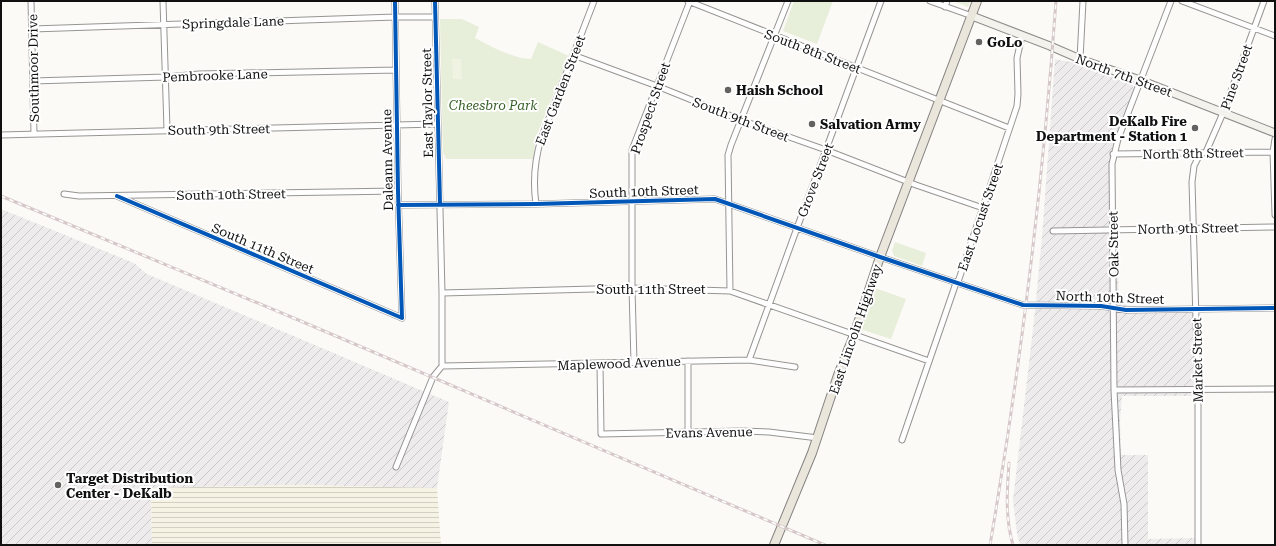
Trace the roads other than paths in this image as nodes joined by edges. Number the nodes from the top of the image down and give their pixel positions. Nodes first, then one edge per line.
1 (31, 1) edge
2 (163, 1) edge
3 (395, 1) edge
4 (434, 1) edge
5 (594, 1) edge
6 (689, 1) edge
7 (788, 1) edge
8 (881, 1) edge
9 (930, 1) edge
10 (947, 1) edge
11 (977, 1) edge
12 (1083, 1) edge
13 (1171, 1) edge
14 (1182, 1) edge
15 (1264, 1) edge
16 (945, 7) junction
17 (395, 16) junction
18 (972, 16) junction
19 (435, 17) junction
20 (164, 24) junction
21 (32, 28) junction
22 (1254, 28) junction
23 (774, 36) junction
24 (1022, 36) junction
25 (1275, 36) edge
26 (573, 55) junction
27 (1080, 59) junction
28 (856, 68) junction
29 (396, 70) junction
30 (166, 77) junction
31 (1140, 80) junction
32 (33, 81) junction
33 (657, 86) junction
34 (940, 99) junction
35 (1224, 113) junction
36 (741, 120) junction
37 (437, 124) junction
38 (397, 126) junction
39 (1010, 128) junction
40 (167, 130) junction
41 (1275, 133) edge
42 (1, 134) edge
43 (34, 134) junction
44 (1275, 139) edge
45 (826, 150) junction
46 (1206, 152) junction
47 (1273, 152) junction
48 (1114, 154) junction
49 (1200, 154) junction
50 (909, 183) junction
51 (398, 191) junction
52 (64, 194) dead end
53 (117, 196) junction
54 (632, 202) junction
55 (729, 203) junction
56 (440, 204) junction
57 (536, 204) junction
58 (398, 205) junction
59 (983, 208) junction
60 (1275, 215) edge
61 (1275, 227) edge
62 (797, 228) junction
63 (1193, 228) junction
64 (1114, 229) junction
65 (1053, 231) dead end
66 (880, 257) junction
67 (956, 283) junction
68 (632, 288) junction
69 (730, 290) junction
70 (442, 293) junction
71 (769, 305) junction
72 (1114, 308) junction
73 (1275, 308) edge
74 (1196, 309) junction
75 (402, 318) joint
76 (854, 335) junction
77 (750, 360) junction
78 (688, 361) junction
79 (929, 361) junction
80 (634, 363) junction
81 (600, 364) junction
82 (442, 366) junction
83 (795, 367) dead end
84 (1275, 389) edge
85 (1114, 390) junction
86 (1198, 390) junction
87 (688, 433) junction
88 (818, 438) junction
89 (902, 440) dead end
90 (396, 467) dead end
91 (774, 545) edge
92 (1125, 545) edge
93 (1198, 545) edge

1 - 21 street, Southmoor Drive
2 - 20 street
3 - 17 street, Daleann Avenue
4 - 19 street, East Taylor Street
5 - 26 street, East Garden Street
6 - 23 street, South 8th Street
6 - 33 street, Prospect Street
7 - 23 street
8 - 28 street, Grove Street
9 - 16 street
10 - 16 street
11 - 18 main road, East Lincoln Highway
12 - 27 street
13 - 31 street, Oak Street
14 - 22 street
15 - 22 street, Pine Street
16 - 18 street
17 - 19 street, Springdale Lane
17 - 20 street, Springdale Lane
17 - 29 street, Daleann Avenue
18 - 24 street, North 7th Street
18 - 34 main road, East Lincoln Highway
19 - 37 street, East Taylor Street
20 - 21 street, Springdale Lane
20 - 30 street
21 - 32 street, Southmoor Drive
22 - 25 street
22 - 35 street, Pine Street
23 - 28 street, South 8th Street
23 - 36 street
24 - 27 street, North 7th Street
24 - 39 street, East Locust Street
26 - 33 street, South 9th Street
26 - 57 street, East Garden Street
27 - 31 street, North 7th Street
28 - 34 street, South 8th Street
28 - 45 street, Grove Street
29 - 30 street, Pembrooke Lane
29 - 38 street, Daleann Avenue
30 - 32 street, Pembrooke Lane
30 - 40 street
31 - 35 street, North 7th Street
31 - 48 street, Oak Street
32 - 43 street, Southmoor Drive
33 - 36 street, South 9th Street
33 - 54 street, Prospect Street
34 - 39 street
34 - 50 main road, East Lincoln Highway
35 - 41 street, North 7th Street
35 - 46 street, Pine Street
36 - 45 street, South 9th Street
36 - 55 street
37 - 38 street, South 9th Street
37 - 56 street, East Taylor Street
38 - 40 street, South 9th Street
38 - 51 street, Daleann Avenue
39 - 59 street, East Locust Street
40 - 43 street, South 9th Street
42 - 43 street, South 9th Street
44 - 47 street
45 - 50 street, South 9th Street
45 - 62 street, Grove Street
46 - 47 street, North 8th Street
46 - 49 street, North 8th Street
47 - 60 street
48 - 49 street, North 8th Street
48 - 64 street, Oak Street
49 - 63 street, Market Street
50 - 59 street
50 - 66 main road, East Lincoln Highway
51 - 53 street, South 10th Street
51 - 58 street, Daleann Avenue
52 - 53 street, South 10th Street
53 - 75 street, South 11th Street
54 - 55 street, South 10th Street
54 - 57 street, South 10th Street
54 - 68 street, Prospect Street
55 - 62 street, South 10th Street
55 - 69 street
56 - 57 street, South 10th Street
56 - 58 street, South 10th Street
56 - 70 street, East Taylor Street
58 - 75 street, Daleann Avenue
59 - 67 street, East Locust Street
61 - 63 street, North 9th Street
62 - 66 street, South 10th Street
62 - 71 street, Grove Street
63 - 64 street, North 9th Street
63 - 74 street, Market Street
64 - 65 street, North 9th Street
64 - 72 street, Oak Street
66 - 67 street, North 10th Street
66 - 76 main road, East Lincoln Highway
67 - 72 street, North 10th Street
67 - 79 street, East Locust Street
68 - 69 street, South 11th Street
68 - 70 street, South 11th Street
68 - 80 street, Prospect Street
69 - 71 street, South 11th Street
70 - 82 street, East Taylor Street
71 - 76 street, South 11th Street
71 - 77 street, Grove Street
72 - 74 street, North 10th Street
72 - 85 street, Oak Street
73 - 74 street, North 10th Street
74 - 86 street, Market Street
76 - 79 street, South 11th Street
76 - 88 main road, East Lincoln Highway
77 - 78 street, Maplewood Avenue
77 - 83 street, Maplewood Avenue
78 - 80 street, Maplewood Avenue
78 - 87 street
79 - 89 street, East Locust Street
80 - 81 street, Maplewood Avenue
81 - 82 street, Maplewood Avenue
81 - 87 street, Evans Avenue
82 - 90 street
84 - 86 street
85 - 86 street
85 - 92 street, Oak Street
86 - 93 street, Market Street
87 - 88 street, Evans Avenue
88 - 91 main road, East Lincoln Highway

